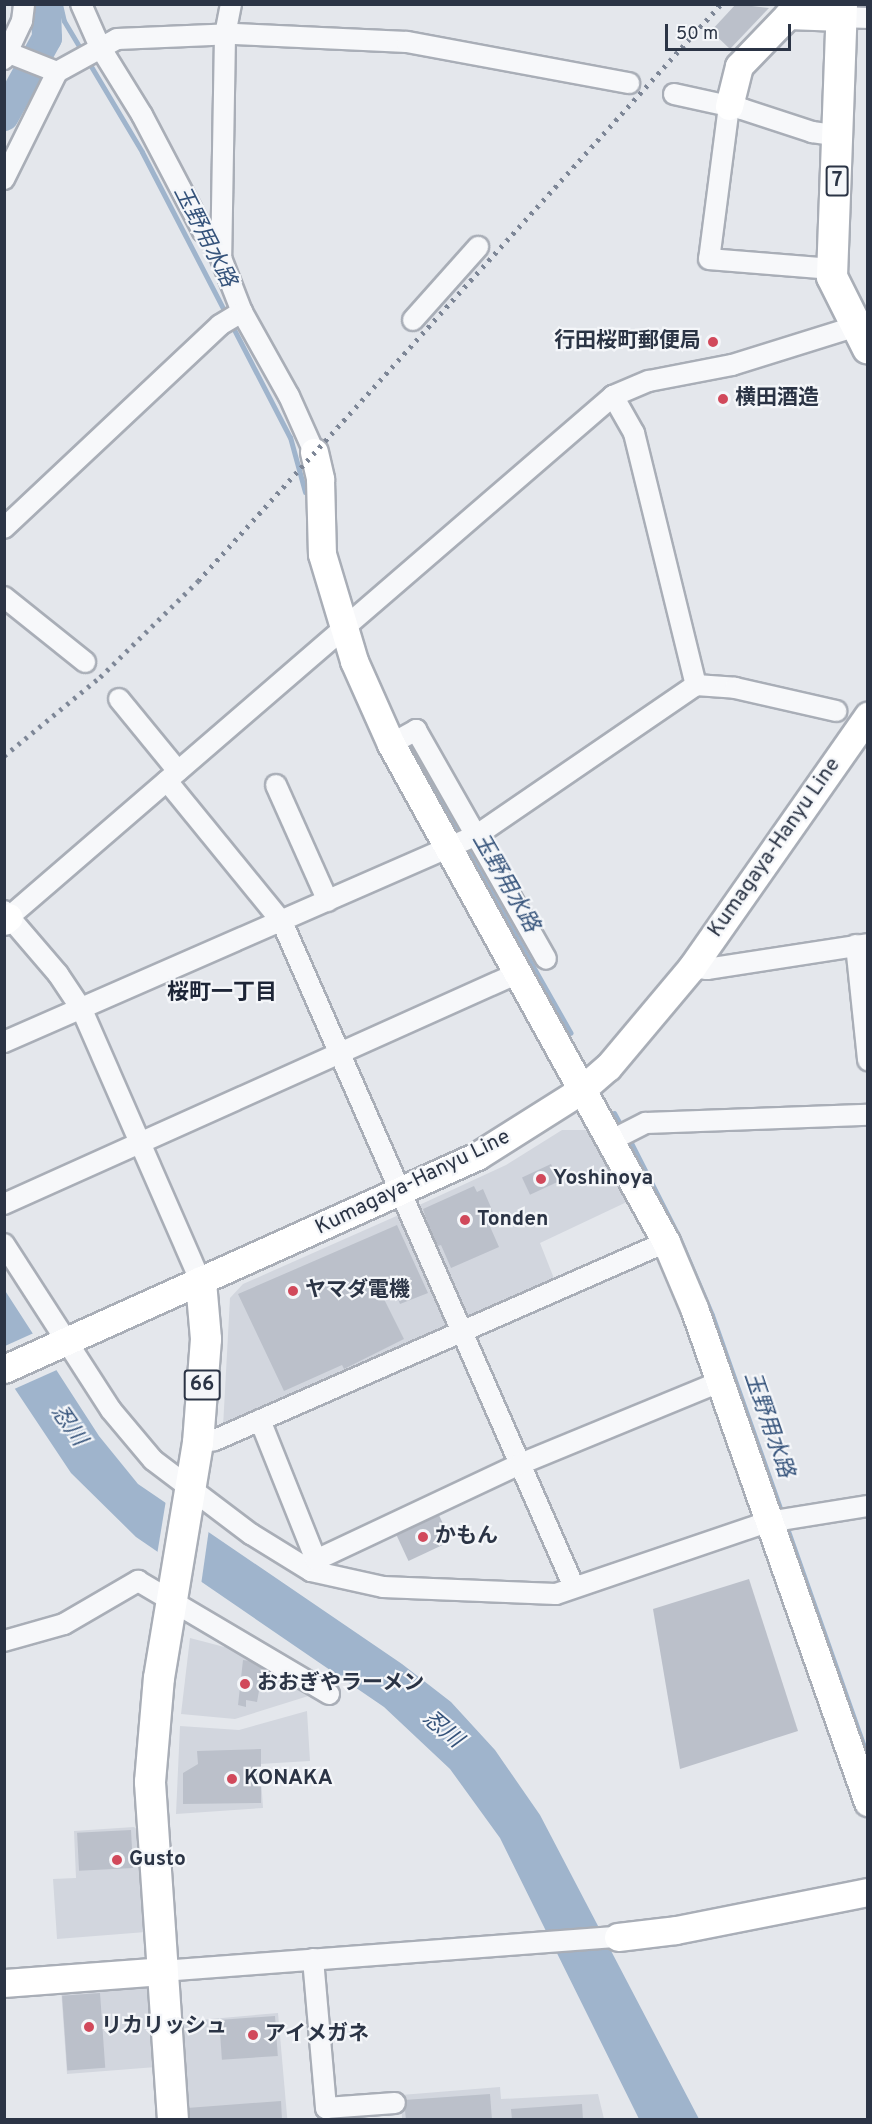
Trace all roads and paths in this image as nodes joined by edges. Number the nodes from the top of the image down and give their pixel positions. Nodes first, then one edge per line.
1 (24, 4) edge
2 (81, 4) edge
3 (231, 4) edge
4 (850, 13) edge
5 (225, 36) junction
6 (90, 52) junction
7 (24, 60) edge
8 (629, 83) dead end
9 (674, 94) dead end
10 (729, 106) junction
11 (839, 136) junction
12 (4, 179) edge
13 (219, 245) junction
14 (478, 247) dead end
15 (832, 269) junction
16 (232, 318) junction
17 (412, 320) dead end
18 (864, 333) edge
19 (612, 396) junction
20 (314, 452) joint
21 (4, 528) edge
22 (4, 597) edge
23 (343, 629) junction
24 (85, 662) dead end
25 (696, 685) junction
26 (119, 699) dead end
27 (836, 711) dead end
28 (867, 716) edge
29 (172, 776) junction
30 (276, 785) dead end
31 (463, 841) junction
32 (328, 901) junction
33 (6, 916) edge
34 (282, 922) junction
35 (862, 944) edge
36 (546, 958) dead end
37 (692, 967) junction
38 (518, 973) junction
39 (82, 1010) junction
40 (4, 1042) edge
41 (339, 1053) junction
42 (867, 1060) edge
43 (579, 1091) junction
44 (867, 1115) edge
45 (614, 1139) junction
46 (141, 1144) junction
47 (400, 1192) junction
48 (4, 1204) edge
49 (666, 1242) junction
50 (4, 1244) edge
51 (201, 1282) junction
52 (462, 1333) junction
53 (65, 1343) junction
54 (4, 1369) edge
55 (719, 1382) junction
56 (260, 1420) junction
57 (198, 1443) junction
58 (518, 1465) junction
59 (189, 1492) junction
60 (867, 1506) edge
61 (779, 1520) junction
62 (314, 1566) junction
63 (574, 1587) junction
64 (172, 1594) junction
65 (4, 1641) edge
66 (329, 1694) dead end
67 (867, 1802) edge
68 (867, 1892) edge
69 (618, 1937) joint
70 (313, 1959) junction
71 (162, 1971) junction
72 (4, 1983) edge
73 (395, 2103) dead end
74 (173, 2120) edge

1 - 7 street
2 - 6 street
3 - 5 street
4 - 10 street
4 - 11 main road, 7
5 - 6 street
5 - 8 street
5 - 13 street
6 - 7 street
6 - 13 street
7 - 12 street
9 - 10 street
10 - 11 street
10 - 15 street
11 - 15 main road, 7
13 - 16 street
14 - 17 street
15 - 18 main road, 7
16 - 20 street
16 - 21 street
18 - 19 street
19 - 23 street
19 - 25 street
20 - 23 street
22 - 24 street
23 - 29 street
23 - 31 street
25 - 27 street
25 - 31 street
26 - 29 street
28 - 37 street, Kumagaya-Hanyu Line
29 - 33 street
29 - 34 street
30 - 32 street
31 - 32 street
31 - 36 street
31 - 38 street
32 - 34 street
33 - 39 street
34 - 39 street
34 - 41 street
35 - 37 street
35 - 42 street
37 - 43 street, Kumagaya-Hanyu Line
38 - 41 street
38 - 43 street
39 - 40 street
39 - 46 street
41 - 46 street
41 - 47 street
43 - 45 street
43 - 47 street, Kumagaya-Hanyu Line
44 - 45 street
45 - 49 street
46 - 48 street
46 - 51 street
47 - 51 street, Kumagaya-Hanyu Line
47 - 52 street
49 - 52 street
49 - 55 street
50 - 53 street
51 - 53 street, Kumagaya-Hanyu Line
51 - 57 main road, 66
52 - 56 street
52 - 58 street
53 - 54 street, Kumagaya-Hanyu Line
53 - 59 street
55 - 58 street
55 - 61 street
56 - 57 street
56 - 62 street
57 - 59 main road, 66
58 - 62 street
58 - 63 street
59 - 62 street
59 - 64 main road, 66
60 - 61 street
61 - 63 street
61 - 67 street
62 - 63 street
64 - 65 street
64 - 66 street
64 - 71 main road, 66
68 - 69 street
69 - 70 street
70 - 71 street
70 - 73 street
71 - 72 street
71 - 74 main road, 66

